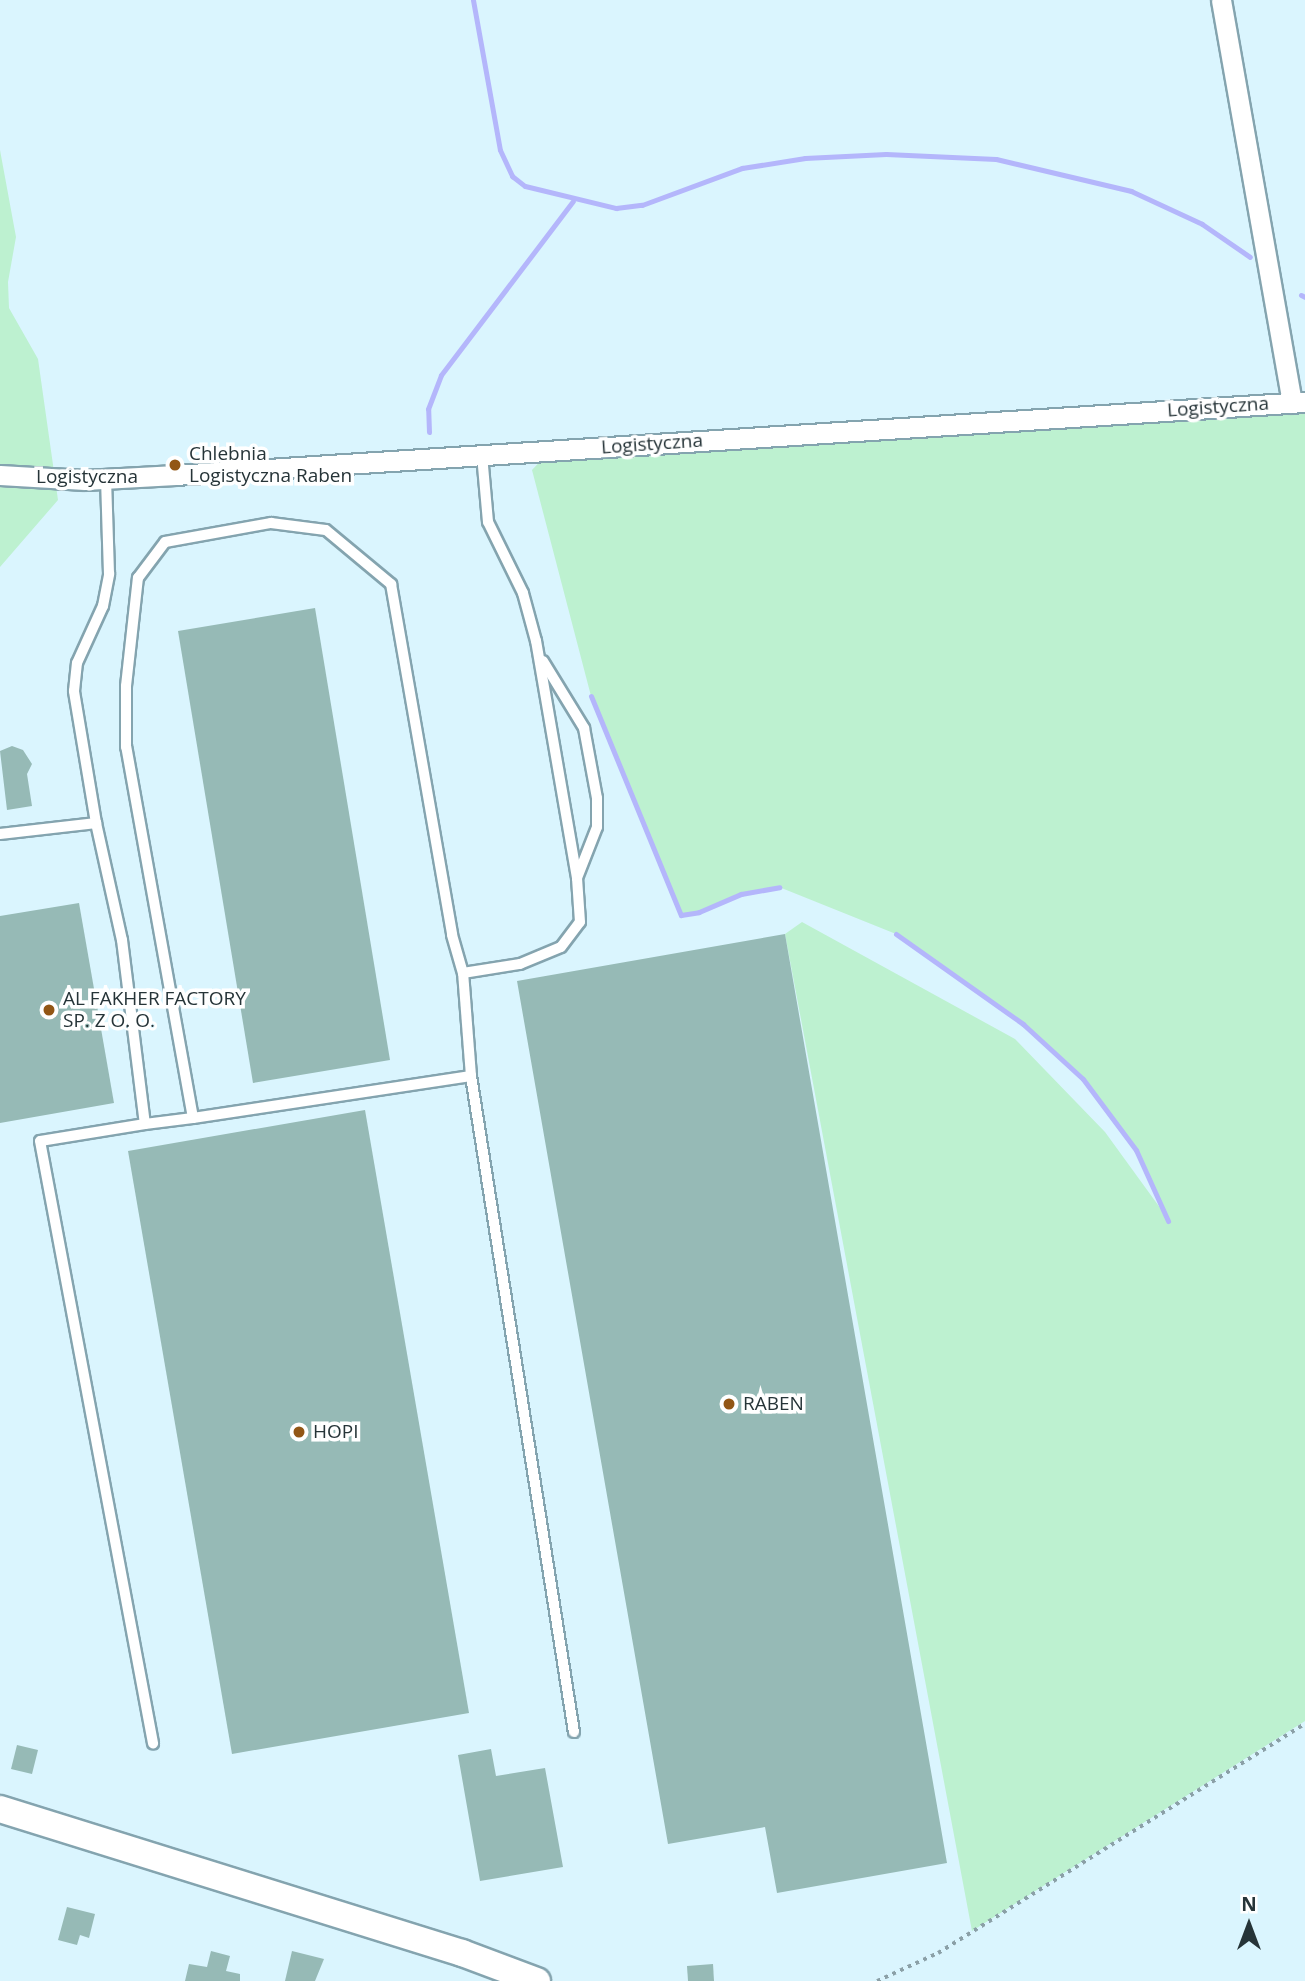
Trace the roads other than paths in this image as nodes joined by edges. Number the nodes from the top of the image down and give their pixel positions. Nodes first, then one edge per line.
1 (1221, 0) edge
2 (1298, 402) edge
3 (482, 455) junction
4 (0, 475) edge
5 (106, 479) junction
6 (536, 641) junction
7 (96, 823) junction
8 (0, 834) edge
9 (577, 878) junction
10 (463, 973) junction
11 (471, 1076) junction
12 (193, 1118) junction
13 (145, 1124) junction
14 (573, 1732) dead end
15 (153, 1743) dead end
16 (0, 1809) edge
17 (537, 1981) edge

1 - 2 street
2 - 3 street, Logistyczna
3 - 5 street, Logistyczna
3 - 6 lane
4 - 5 street, Logistyczna
5 - 7 lane
6 - 9 lane
6 - 9 lane
7 - 8 lane
7 - 13 lane
9 - 10 lane
10 - 11 lane
10 - 12 lane
11 - 12 lane
11 - 14 lane
12 - 13 lane
13 - 15 lane
16 - 17 street

